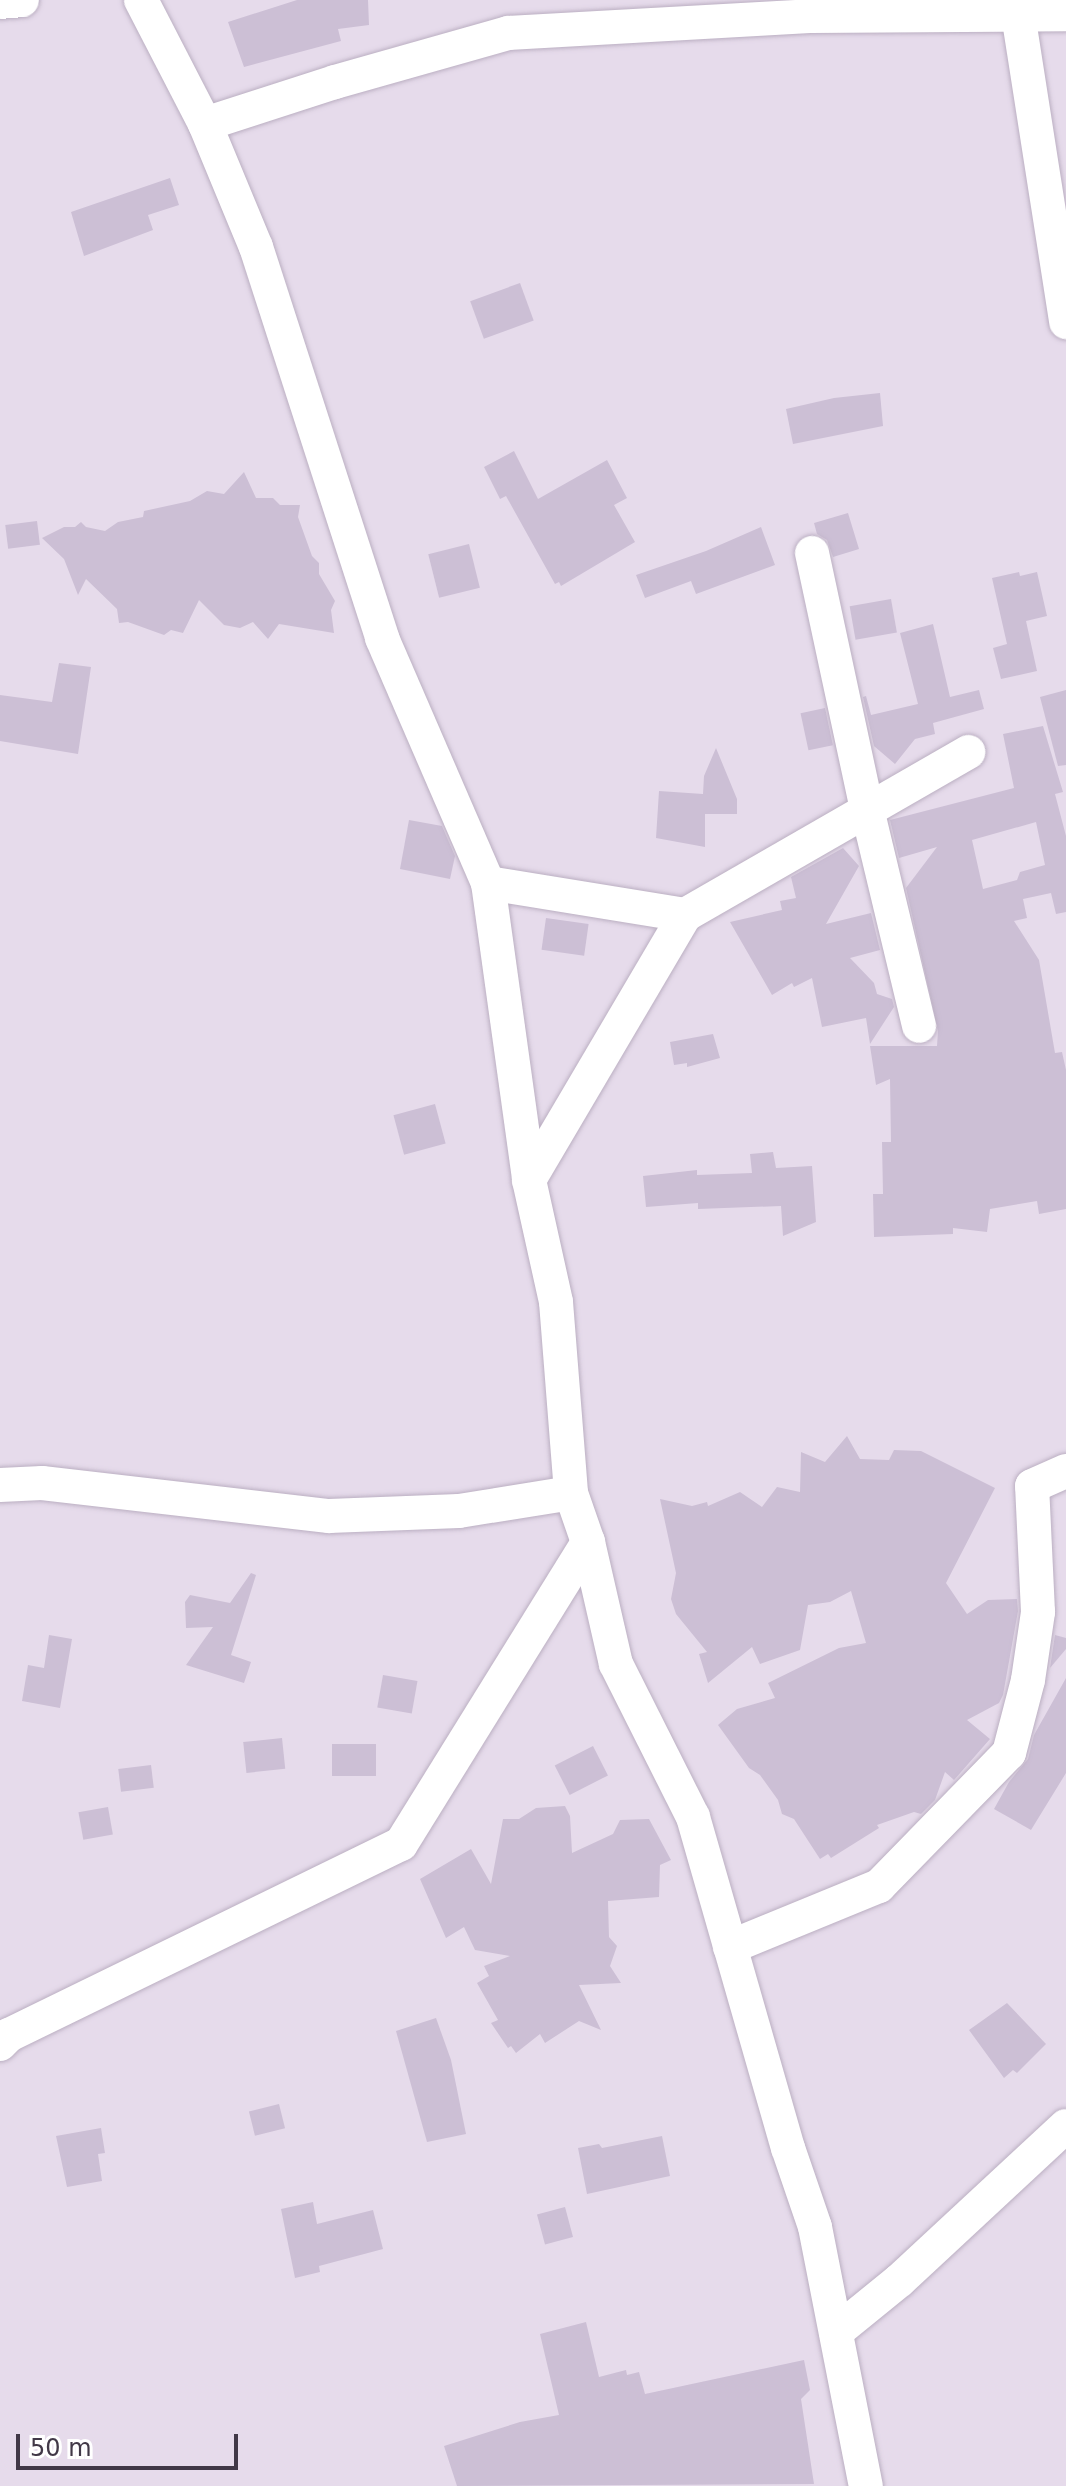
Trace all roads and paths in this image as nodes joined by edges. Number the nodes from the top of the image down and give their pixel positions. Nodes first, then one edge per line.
1 (22, 0) edge
2 (141, 0) edge
3 (0, 2) edge
4 (1018, 14) junction
5 (1066, 14) edge
6 (205, 124) junction
7 (1066, 322) edge
8 (812, 553) dead end
9 (969, 752) dead end
10 (867, 809) junction
11 (488, 883) junction
12 (685, 915) junction
13 (919, 1026) dead end
14 (529, 1180) junction
15 (1066, 1471) edge
16 (0, 1485) edge
17 (571, 1493) junction
18 (588, 1542) junction
19 (730, 1947) junction
20 (0, 2044) edge
21 (1066, 2126) edge
22 (836, 2332) junction
23 (866, 2486) edge

1 - 3 street
2 - 6 street
4 - 5 street
4 - 6 street
4 - 7 street
6 - 11 street
8 - 10 street
9 - 10 street
10 - 12 street
10 - 13 street
11 - 12 street
11 - 14 street
12 - 14 street
14 - 17 street
15 - 19 street
16 - 17 street
17 - 18 street
18 - 19 street
18 - 20 street
19 - 22 street
21 - 22 street
22 - 23 street

